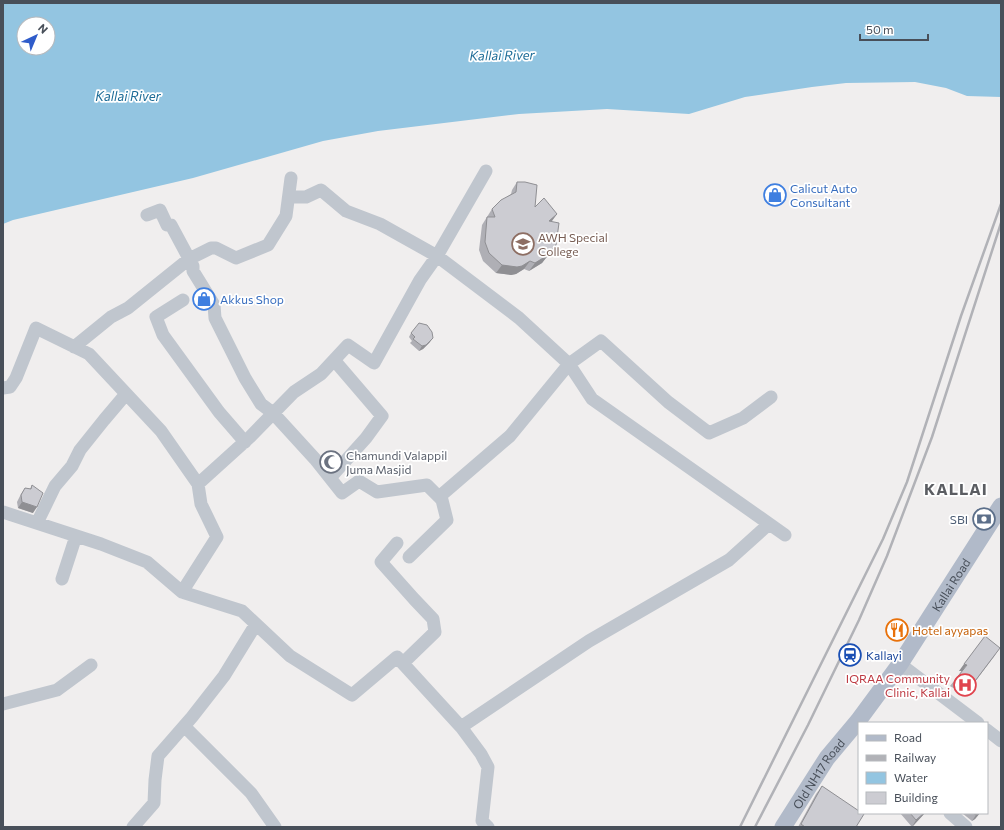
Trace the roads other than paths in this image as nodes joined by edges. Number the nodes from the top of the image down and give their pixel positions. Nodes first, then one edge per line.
1 (486, 171) dead end
2 (291, 178) dead end
3 (289, 197) junction
4 (147, 214) dead end
5 (438, 256) junction
6 (189, 259) junction
7 (183, 300) dead end
8 (74, 347) junction
9 (334, 360) junction
10 (569, 364) junction
11 (3, 388) edge
12 (126, 394) junction
13 (771, 396) dead end
14 (273, 413) junction
15 (245, 442) junction
16 (330, 478) junction
17 (198, 484) junction
18 (438, 497) junction
19 (1001, 506) edge
20 (3, 512) edge
21 (37, 523) junction
22 (769, 524) junction
23 (785, 535) dead end
24 (76, 536) junction
25 (397, 543) dead end
26 (409, 557) dead end
27 (62, 579) dead end
28 (182, 592) junction
29 (256, 624) junction
30 (403, 663) junction
31 (900, 664) junction
32 (91, 665) dead end
33 (3, 704) edge
34 (858, 722) edge
35 (977, 722) edge
36 (184, 726) junction
37 (461, 727) junction
38 (988, 731) edge
39 (1001, 741) edge
40 (951, 814) edge
41 (133, 827) edge
42 (275, 827) edge
43 (488, 827) edge
44 (783, 827) edge
45 (966, 827) edge

1 - 5 street
2 - 3 street
3 - 5 street
3 - 6 street
4 - 6 street
5 - 9 street
5 - 10 street
6 - 8 street
6 - 14 street
7 - 15 street
8 - 11 street
8 - 12 street
9 - 14 street
9 - 16 street
10 - 13 street
10 - 18 street
10 - 22 street
12 - 17 street
12 - 21 street
14 - 15 street
14 - 16 street
15 - 17 street
16 - 18 street
17 - 28 street
18 - 26 street
19 - 31 main road, Kallai Road
20 - 21 street
21 - 24 street
22 - 23 street
22 - 37 street
24 - 27 street
24 - 28 street
25 - 30 street
28 - 29 street
29 - 30 street
29 - 36 street
30 - 37 street
31 - 34 main road, Old NH17 Road
31 - 35 street
32 - 33 street
34 - 44 main road, Old NH17 Road
36 - 41 street
36 - 42 street
37 - 43 street
38 - 39 street
40 - 45 street

